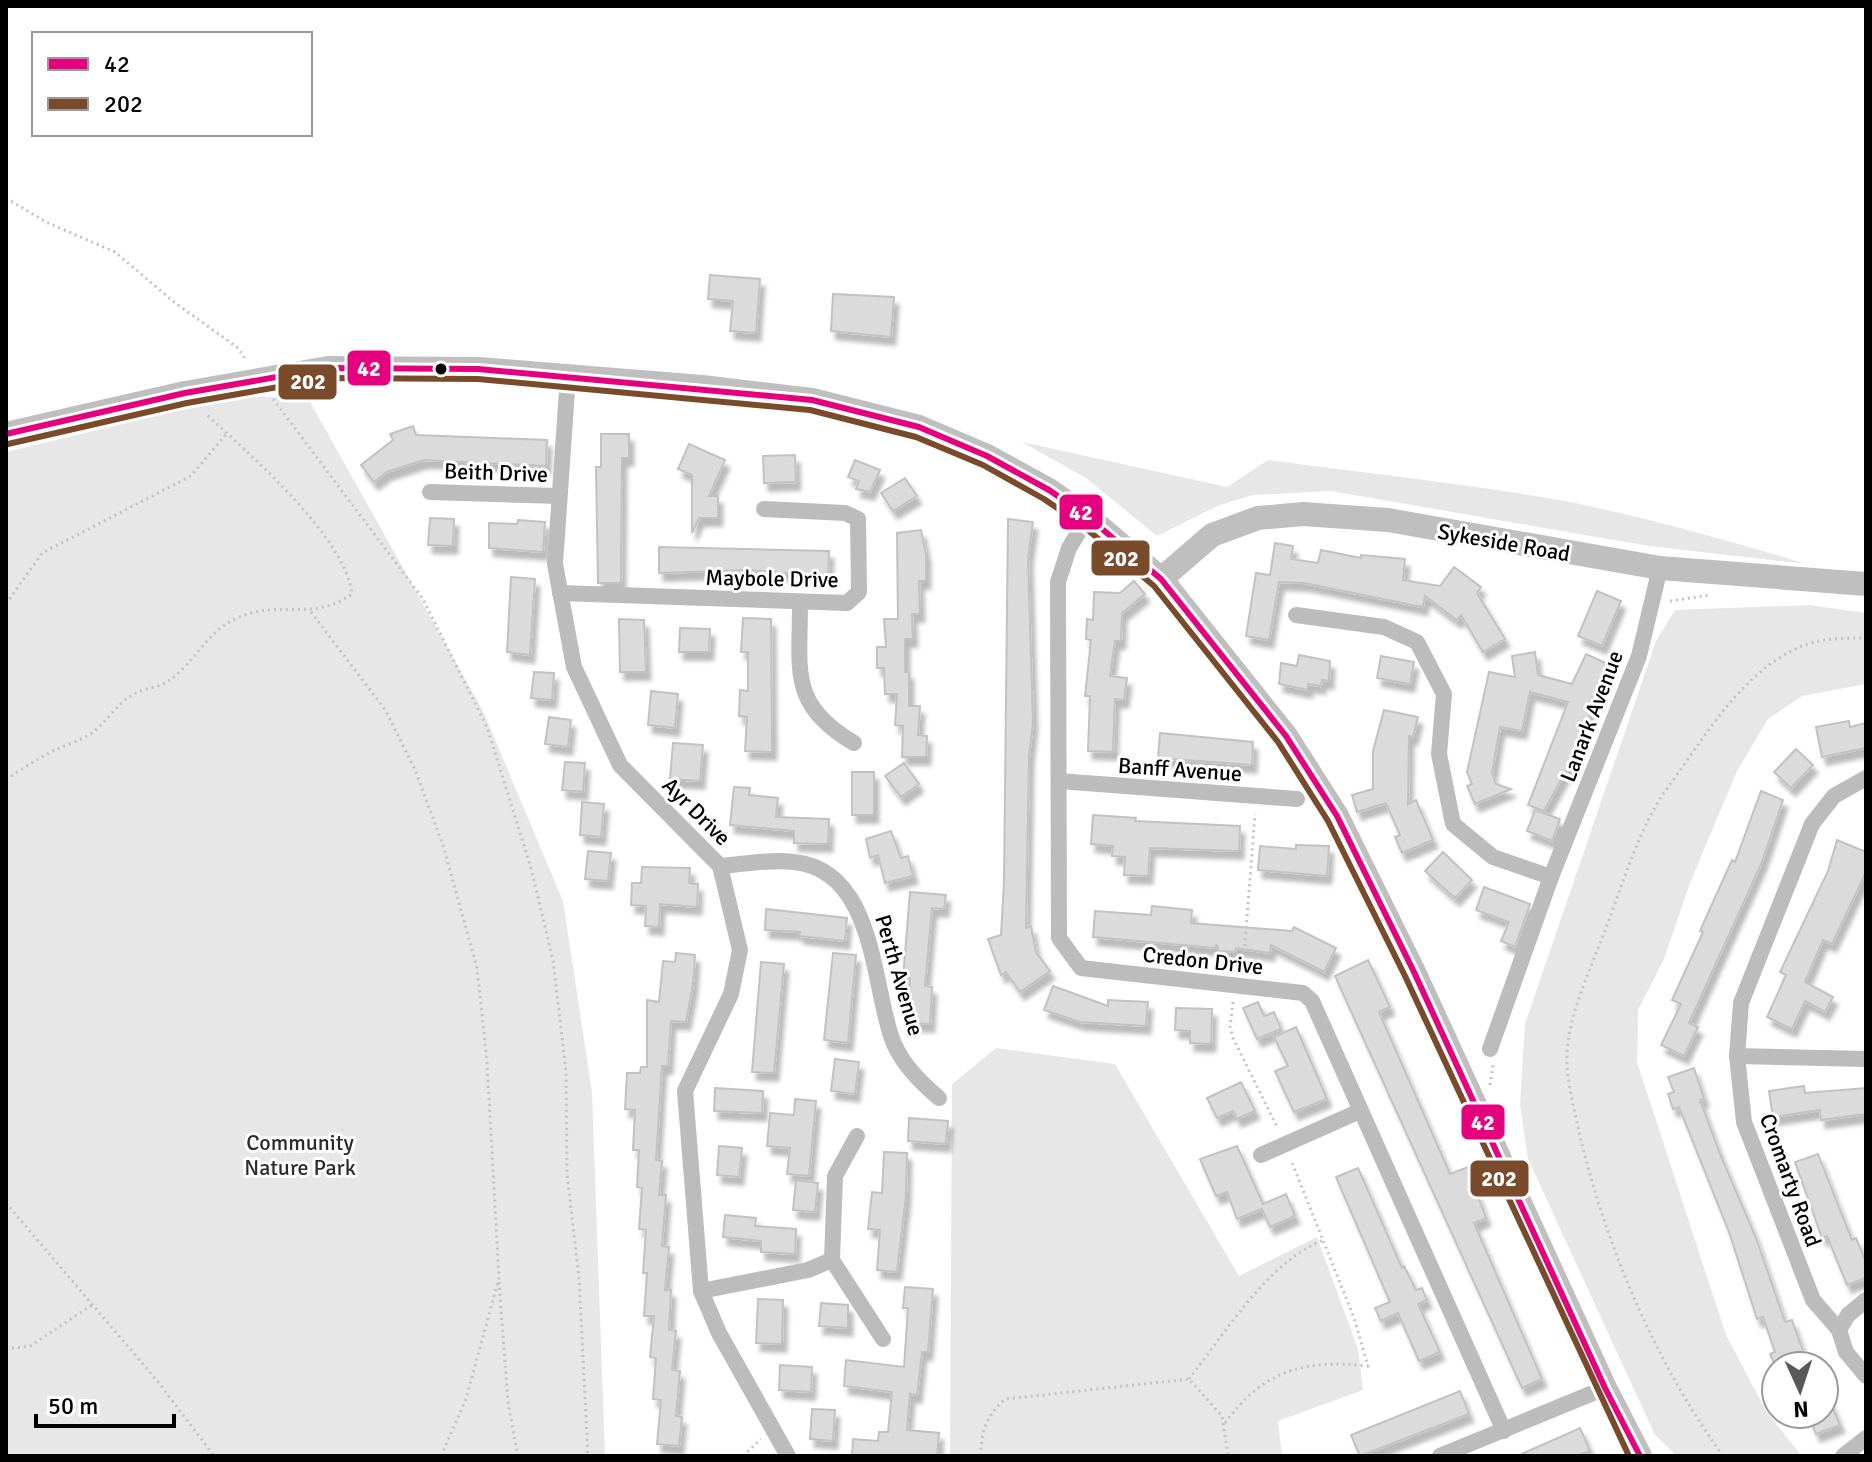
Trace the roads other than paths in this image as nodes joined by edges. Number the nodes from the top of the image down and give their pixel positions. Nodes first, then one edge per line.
1 (568, 376) junction
2 (6, 434) edge
3 (430, 492) dead end
4 (559, 496) junction
5 (764, 509) dead end
6 (1088, 517) junction
7 (1660, 568) junction
8 (1161, 579) junction
9 (1866, 584) edge
10 (560, 593) junction
11 (800, 604) junction
12 (1296, 615) dead end
13 (854, 743) dead end
14 (1866, 778) edge
15 (1059, 781) junction
16 (1297, 799) dead end
17 (720, 866) junction
18 (1551, 877) junction
19 (1490, 1049) dead end
20 (1737, 1056) junction
21 (1866, 1059) edge
22 (939, 1098) dead end
23 (1360, 1111) junction
24 (857, 1136) dead end
25 (1261, 1155) dead end
26 (832, 1260) junction
27 (701, 1291) junction
28 (1866, 1300) edge
29 (1839, 1330) junction
30 (883, 1339) dead end
31 (1866, 1376) edge
32 (1605, 1388) junction
33 (1504, 1431) junction
34 (1866, 1438) edge
35 (788, 1456) edge
36 (1440, 1456) edge
37 (1640, 1456) edge
38 (1843, 1456) edge

1 - 2 main road
1 - 4 street, Ayr Drive
1 - 6 main road
3 - 4 street, Beith Drive
4 - 10 street, Ayr Drive
5 - 11 street, Maybole Drive
6 - 8 main road
6 - 15 street, Credon Drive
7 - 8 main road, Sykeside Road
7 - 9 main road, Sykeside Road
7 - 18 street, Lanark Avenue
8 - 32 main road
10 - 11 street, Maybole Drive
10 - 17 street, Ayr Drive
11 - 13 street
12 - 18 street
14 - 20 street, Cromarty Road
15 - 16 street, Banff Avenue
15 - 23 street, Credon Drive
17 - 22 street, Perth Avenue
17 - 27 street, Ayr Drive
18 - 19 street, Lanark Avenue
20 - 21 street
20 - 29 street, Cromarty Road
23 - 25 street
23 - 33 street, Credon Drive
24 - 26 street
26 - 27 street
26 - 30 street
27 - 35 street, Ayr Drive
28 - 29 street
29 - 31 street, Cromarty Road
32 - 33 street
32 - 37 main road
33 - 36 street
34 - 38 street

